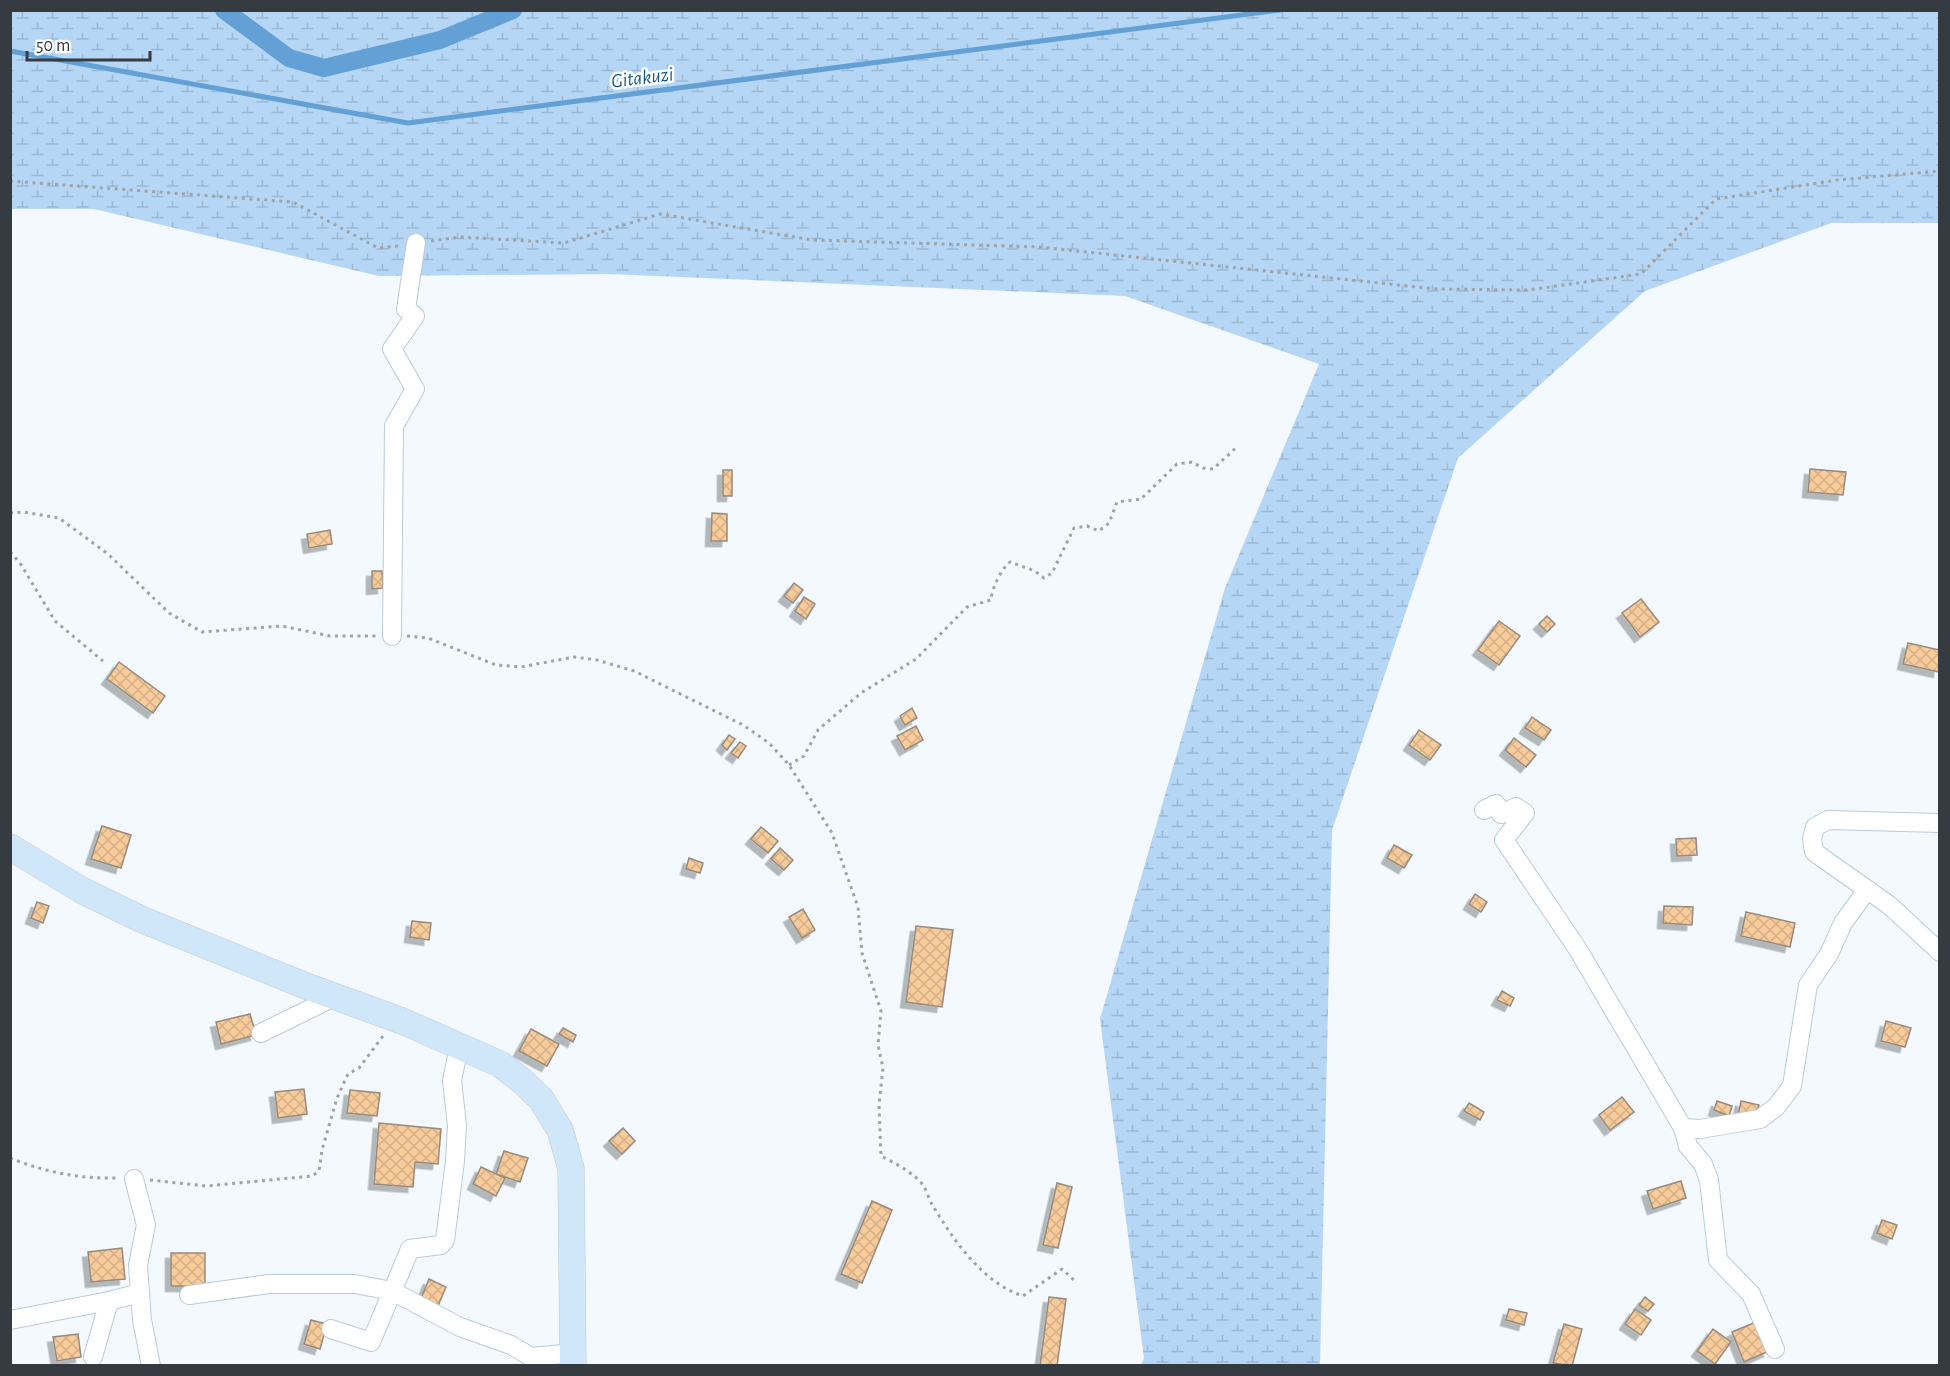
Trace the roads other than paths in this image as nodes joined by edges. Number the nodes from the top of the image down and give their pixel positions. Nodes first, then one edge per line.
1 (416, 243) road end
2 (392, 636) road end
3 (1484, 810) dead end
4 (1940, 823) edge
5 (10, 847) edge
6 (1867, 890) junction
7 (1940, 952) edge
8 (334, 997) junction
9 (261, 1033) dead end
10 (459, 1046) junction
11 (1683, 1128) junction
12 (134, 1179) road end
13 (392, 1291) junction
14 (140, 1293) junction
15 (189, 1295) dead end
16 (109, 1301) junction
17 (10, 1320) edge
18 (331, 1329) dead end
19 (1775, 1349) dead end
20 (93, 1357) dead end
21 (574, 1359) edge
22 (151, 1365) edge

1 - 2 street
3 - 11 street
4 - 6 street
5 - 8 main road
6 - 7 street
6 - 11 street
8 - 9 street
8 - 10 main road
10 - 13 street
10 - 21 main road
11 - 19 street
12 - 14 street
13 - 15 street
13 - 18 street
13 - 21 street
14 - 16 street
14 - 22 street
16 - 17 street
16 - 20 street

